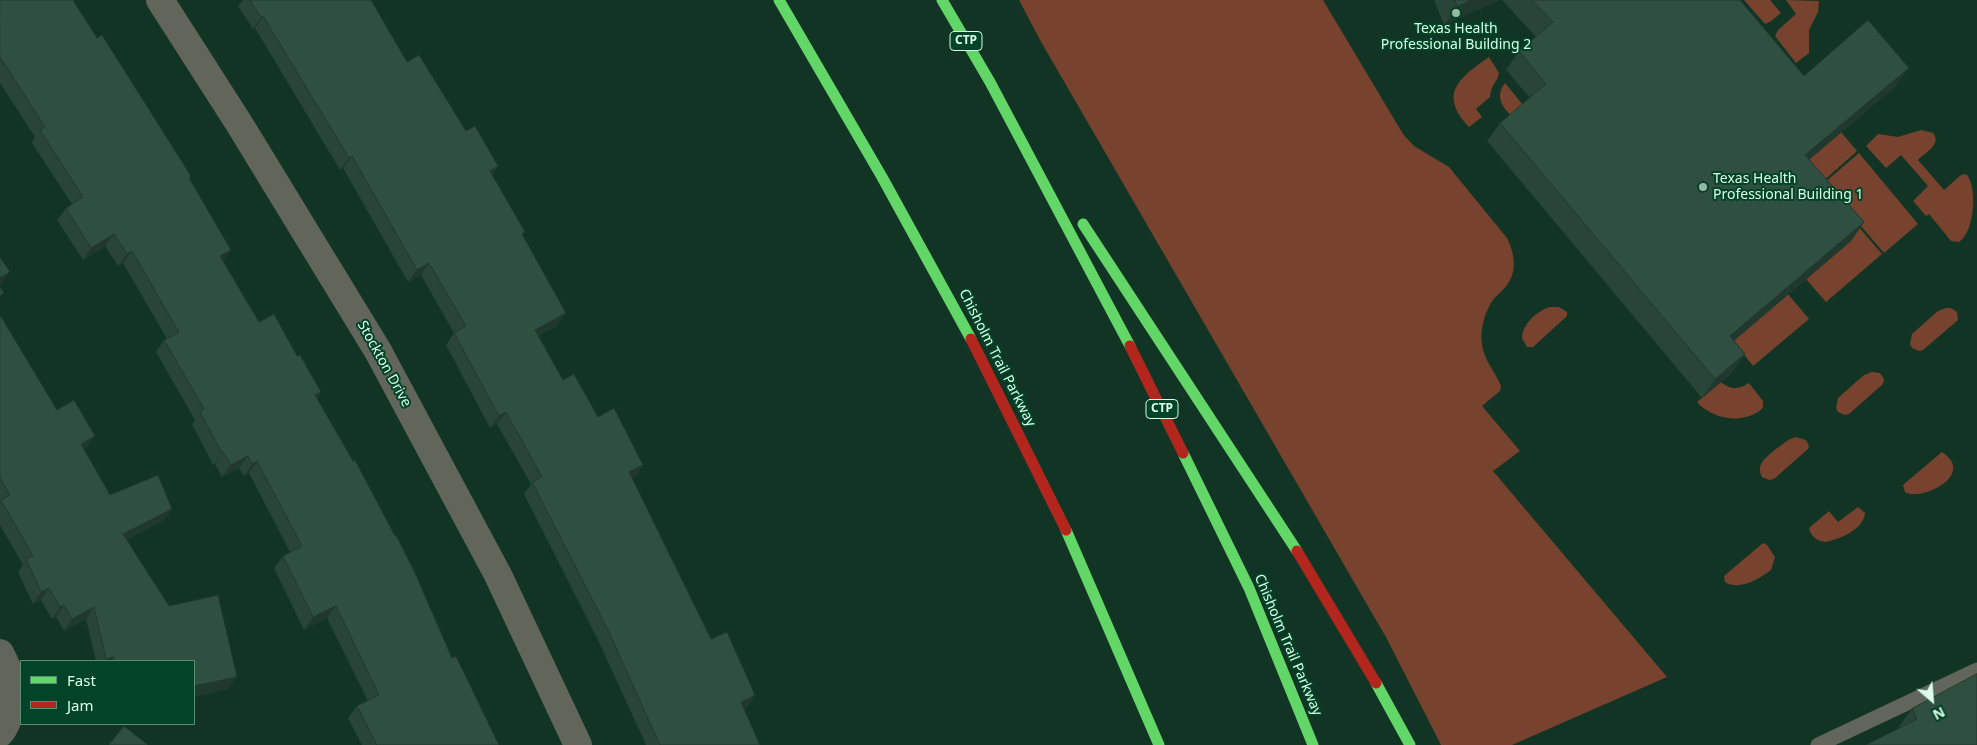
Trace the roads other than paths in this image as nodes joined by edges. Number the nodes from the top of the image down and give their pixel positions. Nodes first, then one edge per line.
1 (160, 0) edge
2 (779, 0) edge
3 (942, 0) edge
4 (990, 82) junction
5 (1061, 191) dead end
6 (1077, 216) dead end
7 (1112, 630) junction
8 (0, 653) edge
9 (1977, 670) edge
10 (1138, 726) dead end
11 (0, 734) edge
12 (578, 745) edge
13 (1159, 745) edge
14 (1314, 745) edge
15 (1410, 745) edge
16 (1818, 745) edge

1 - 12 street, Stockton Drive
2 - 7 highway, Chisholm Trail Parkway
3 - 4 highway, Chisholm Trail Parkway / CTP
4 - 5 highway
4 - 14 highway, Chisholm Trail Parkway / CTP
6 - 15 highway
7 - 10 highway
7 - 13 highway, Chisholm Trail Parkway
8 - 11 street
9 - 16 lane

